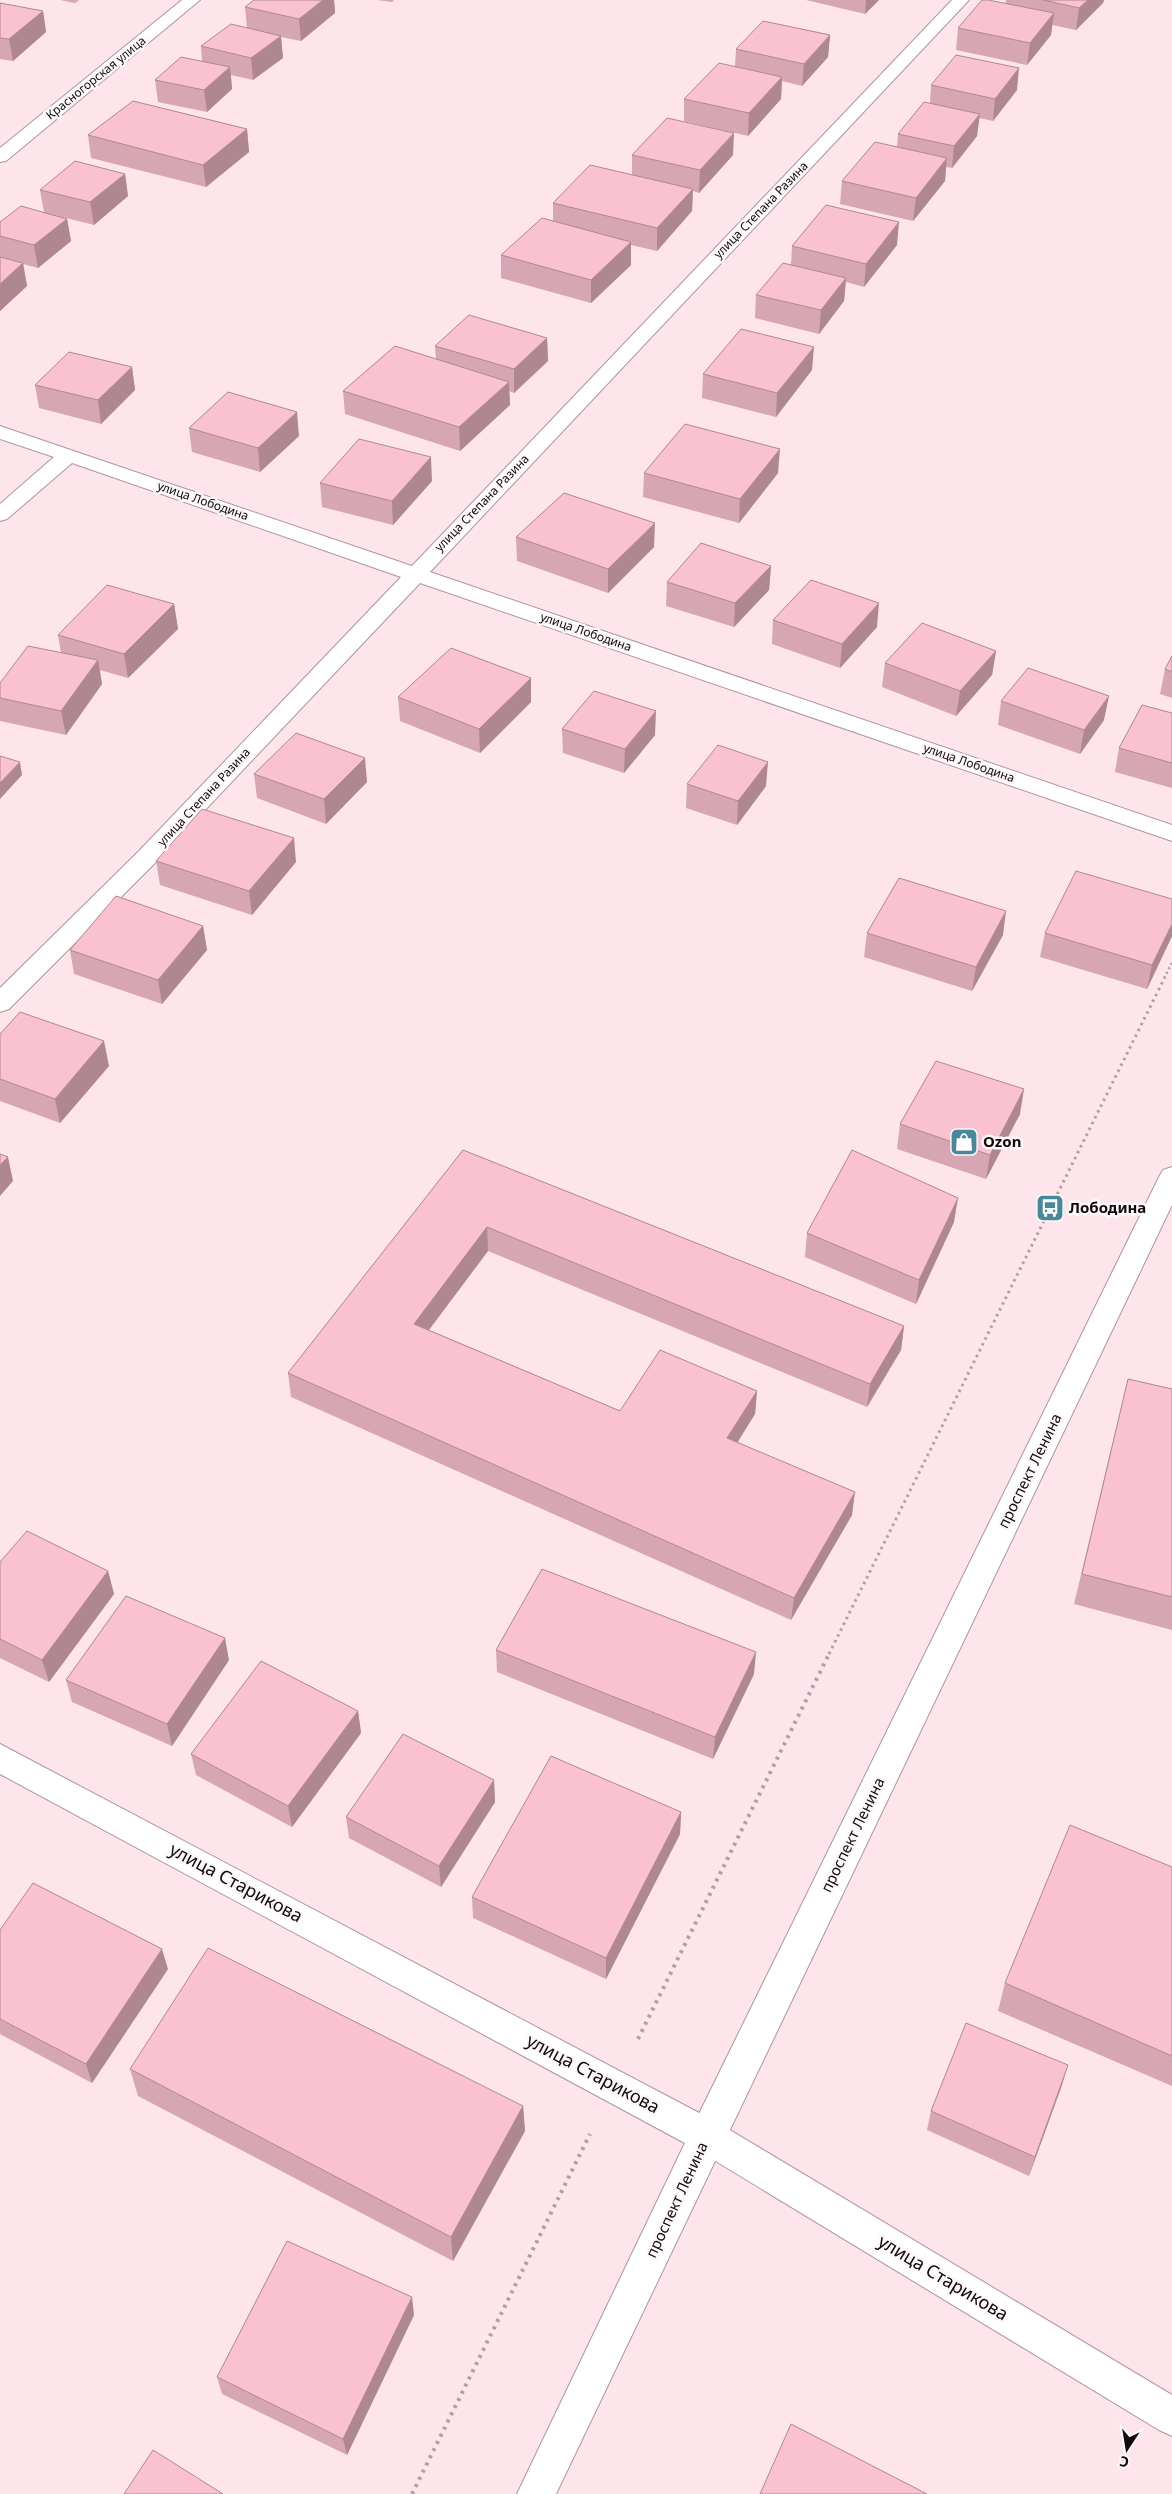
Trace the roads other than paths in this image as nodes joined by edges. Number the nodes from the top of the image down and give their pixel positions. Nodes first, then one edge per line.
1 (192, 0) edge
2 (961, 0) edge
3 (0, 157) edge
4 (0, 432) edge
5 (68, 456) junction
6 (0, 515) edge
7 (415, 574) junction
8 (1172, 832) edge
9 (0, 1004) edge
10 (1172, 1178) edge
11 (0, 1758) edge
12 (707, 2136) junction
13 (1172, 2417) edge
14 (536, 2494) edge

1 - 3 street, Красногорская улица
2 - 7 street, улица Степана Разина
4 - 5 street, улица Лободина
5 - 6 street
5 - 7 street, улица Лободина
7 - 8 street, улица Лободина
7 - 9 street, улица Степана Разина
10 - 12 street, проспект Ленина
11 - 12 street, улица Старикова
12 - 13 street, улица Старикова
12 - 14 street, проспект Ленина

